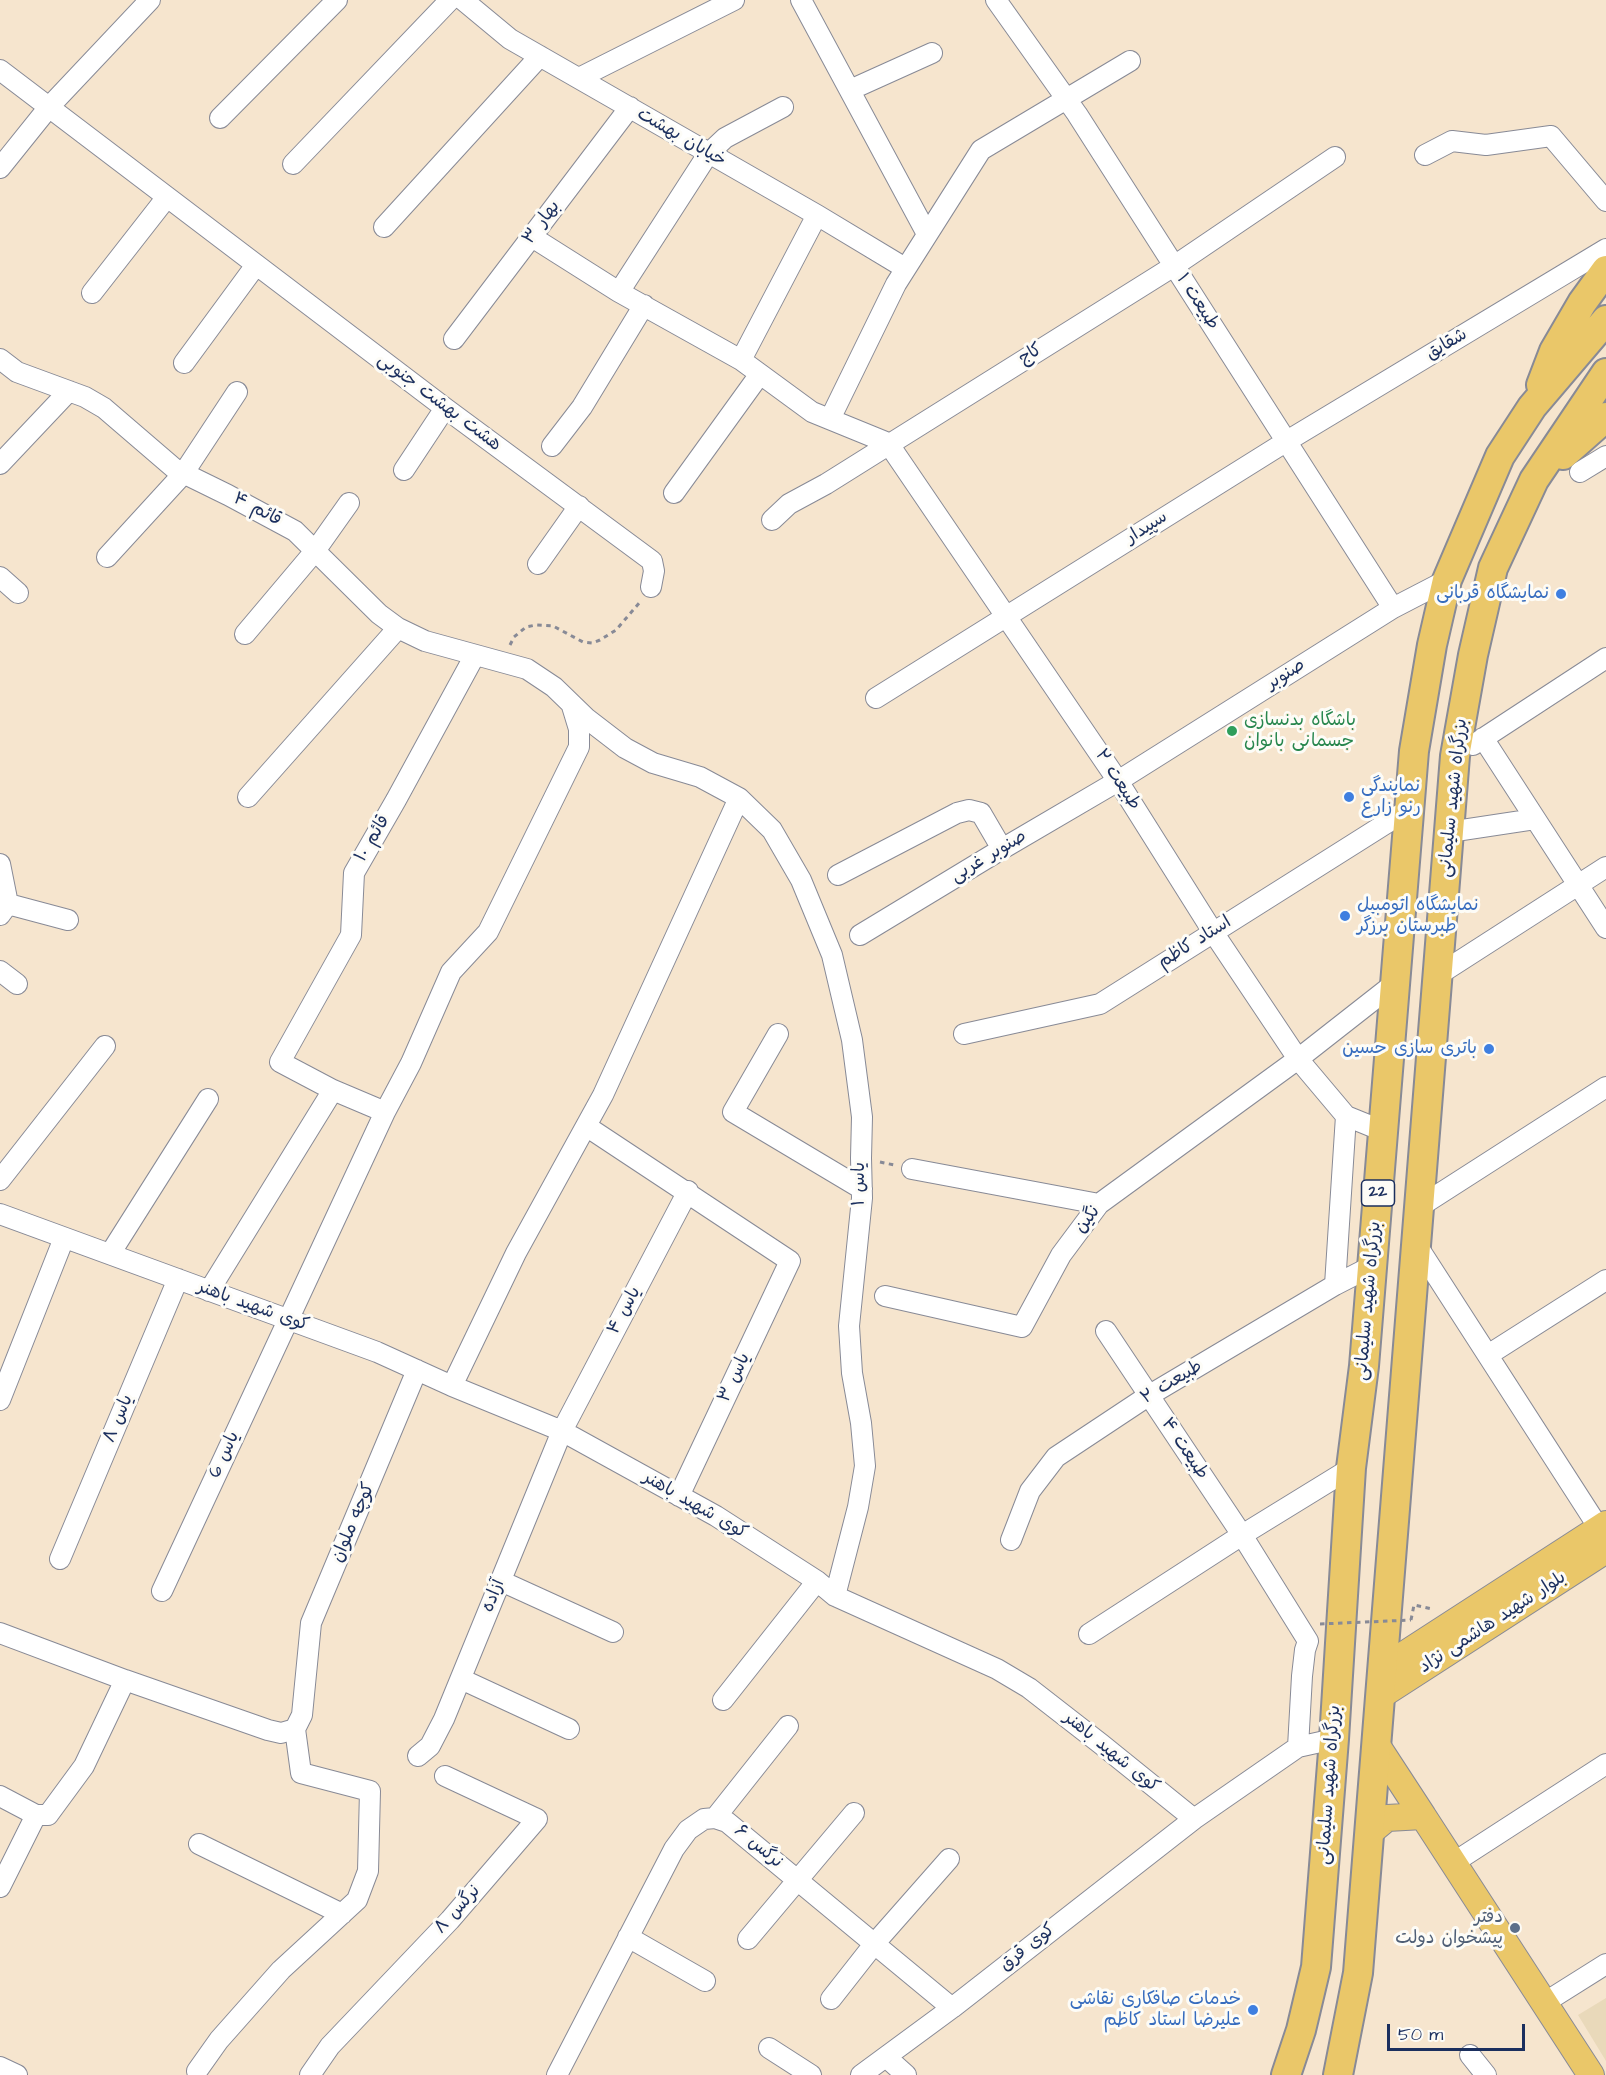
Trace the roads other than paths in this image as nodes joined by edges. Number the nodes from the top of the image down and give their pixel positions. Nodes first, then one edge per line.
1 (150, 0) edge
2 (337, 0) edge
3 (450, 0) edge
4 (463, 0) edge
5 (734, 0) edge
6 (801, 0) edge
7 (996, 0) edge
8 (932, 53) dead end
9 (540, 56) junction
10 (1130, 62) dead end
11 (0, 70) edge
12 (579, 78) junction
13 (850, 90) junction
14 (1066, 99) junction
15 (783, 106) dead end
16 (49, 107) junction
17 (630, 107) junction
18 (220, 118) dead end
19 (708, 154) junction
20 (1425, 155) dead end
21 (1335, 157) dead end
22 (293, 164) dead end
23 (0, 168) edge
24 (167, 196) junction
25 (1606, 201) edge
26 (817, 214) junction
27 (384, 227) dead end
28 (927, 234) junction
29 (532, 237) junction
30 (1606, 249) edge
31 (256, 265) junction
32 (1174, 266) junction
33 (905, 268) junction
34 (1606, 270) edge
35 (619, 292) junction
36 (92, 293) dead end
37 (644, 305) junction
38 (1606, 320) edge
39 (454, 339) dead end
40 (0, 359) edge
41 (741, 360) junction
42 (184, 363) dead end
43 (760, 374) junction
44 (1604, 375) edge
45 (69, 391) junction
46 (237, 392) dead end
47 (1532, 407) junction
48 (445, 408) junction
49 (1606, 417) edge
50 (830, 419) junction
51 (1287, 441) junction
52 (888, 444) junction
53 (552, 446) dead end
54 (1606, 456) edge
55 (0, 464) edge
56 (404, 470) dead end
57 (1580, 472) dead end
58 (183, 474) junction
59 (1534, 480) junction
60 (674, 494) dead end
61 (349, 503) dead end
62 (579, 506) junction
63 (772, 520) dead end
64 (315, 551) junction
65 (107, 557) dead end
66 (538, 564) dead end
67 (0, 576) edge
68 (1447, 580) junction
69 (651, 586) road end
70 (18, 594) dead end
71 (1393, 608) junction
72 (1006, 616) junction
73 (398, 628) junction
74 (245, 634) dead end
75 (475, 655) junction
76 (1606, 658) edge
77 (876, 698) dead end
78 (570, 702) junction
79 (1483, 738) junction
80 (1455, 756) junction
81 (1118, 781) junction
82 (248, 798) dead end
83 (739, 798) junction
84 (1409, 809) junction
85 (1535, 819) junction
86 (1449, 832) junction
87 (1002, 849) junction
88 (0, 864) edge
89 (1606, 867) edge
90 (838, 876) dead end
91 (1578, 885) junction
92 (4, 909) edge
93 (68, 920) dead end
94 (1606, 928) edge
95 (1213, 932) junction
96 (861, 935) dead end
97 (0, 971) edge
98 (1438, 975) junction
99 (1395, 983) junction
100 (17, 984) dead end
101 (778, 1034) dead end
102 (964, 1034) dead end
103 (105, 1046) dead end
104 (1298, 1059) junction
105 (1606, 1087) edge
106 (333, 1090) junction
107 (208, 1099) dead end
108 (385, 1112) junction
109 (1346, 1116) junction
110 (586, 1126) junction
111 (1383, 1131) junction
112 (912, 1169) road end
113 (0, 1180) edge
114 (862, 1188) junction
115 (688, 1191) junction
116 (1099, 1204) junction
117 (1419, 1207) junction
118 (0, 1214) edge
119 (64, 1238) junction
120 (1416, 1244) junction
121 (110, 1254) junction
122 (1372, 1266) junction
123 (178, 1279) junction
124 (1606, 1280) edge
125 (1335, 1285) junction
126 (209, 1291) junction
127 (885, 1296) dead end
128 (288, 1319) junction
129 (1106, 1331) dead end
130 (1488, 1355) junction
131 (417, 1370) junction
132 (452, 1386) junction
133 (1148, 1396) junction
134 (0, 1400) edge
135 (562, 1431) junction
136 (1351, 1468) junction
137 (680, 1496) junction
138 (1242, 1535) junction
139 (1604, 1535) edge
140 (1011, 1540) dead end
141 (60, 1559) dead end
142 (501, 1581) junction
143 (817, 1581) junction
144 (162, 1591) dead end
145 (835, 1596) junction
146 (613, 1632) dead end
147 (0, 1634) edge
148 (1089, 1634) dead end
149 (461, 1679) junction
150 (125, 1680) junction
151 (1381, 1682) junction
152 (723, 1700) dead end
153 (788, 1726) dead end
154 (295, 1729) junction
155 (569, 1729) dead end
156 (1334, 1738) junction
157 (1376, 1744) junction
158 (1298, 1747) junction
159 (417, 1756) dead end
160 (1606, 1764) edge
161 (445, 1776) dead end
162 (0, 1796) edge
163 (854, 1813) dead end
164 (36, 1815) junction
165 (1423, 1816) junction
166 (715, 1818) junction
167 (1194, 1819) junction
168 (1369, 1833) junction
169 (199, 1844) dead end
170 (949, 1859) dead end
171 (1454, 1863) junction
172 (799, 1881) junction
173 (0, 1887) edge
174 (342, 1914) junction
175 (628, 1937) junction
176 (748, 1940) dead end
177 (875, 1943) junction
178 (1606, 1964) edge
179 (705, 1982) dead end
180 (831, 1999) dead end
181 (1544, 2003) junction
182 (952, 2007) junction
183 (769, 2048) dead end
184 (1470, 2055) dead end
185 (886, 2057) junction
186 (0, 2067) edge
187 (197, 2071) dead end
188 (17, 2075) edge
189 (310, 2075) edge
190 (557, 2075) edge
191 (812, 2075) edge
192 (861, 2075) edge
193 (906, 2075) edge
194 (1286, 2075) edge
195 (1338, 2075) edge
196 (1486, 2075) edge
197 (1591, 2075) edge

1 - 16 street
2 - 18 street
3 - 22 street
4 - 9 street, خیابان بهشت
5 - 12 street
6 - 13 street
7 - 14 street, طبیعت ۱
8 - 13 street
9 - 12 street, خیابان بهشت
9 - 27 street
10 - 14 street
11 - 16 street, هشت بهشت جنوبی
12 - 17 street, خیابان بهشت
13 - 28 street
14 - 28 street
14 - 32 street, طبیعت ۱
15 - 19 street
16 - 23 street
16 - 24 street, هشت بهشت جنوبی
17 - 19 street, خیابان بهشت
17 - 29 street, بهار ۳
19 - 26 street, خیابان بهشت
19 - 35 street
20 - 25 street
21 - 32 street, کاج
24 - 31 street, هشت بهشت جنوبی
24 - 36 street
26 - 33 street, خیابان بهشت
26 - 41 street
28 - 33 street
29 - 35 street
29 - 39 street, بهار ۳
30 - 51 street, شقایق
31 - 42 street
31 - 48 street, هشت بهشت جنوبی
32 - 51 street, طبیعت ۱
32 - 52 street, کاج
33 - 50 street
34 - 47 highway
35 - 37 street
37 - 41 street
37 - 53 street
38 - 47 highway, بزرگراه شهید سلیمانی / 22
40 - 45 street, قائم ۴
41 - 43 street
43 - 50 street
43 - 60 street
44 - 59 highway, بزرگراه شهید سلیمانی / 22
45 - 55 street
45 - 58 street, قائم ۴
46 - 58 street
47 - 68 highway, بزرگراه شهید سلیمانی / 22
48 - 56 street
48 - 62 street, هشت بهشت جنوبی
49 - 59 highway
50 - 52 street
51 - 71 street, طبیعت ۱
51 - 72 street, سپیدار
52 - 63 street, کاج
52 - 72 street, طبیعت ۲
54 - 57 street
58 - 64 street, قائم ۴
58 - 65 street
59 - 80 highway, بزرگراه شهید سلیمانی / 22
61 - 64 street
62 - 66 street
62 - 69 street, هشت بهشت جنوبی
64 - 73 street, قائم ۴
64 - 74 street
67 - 70 street
68 - 71 street, صنوبر
68 - 84 highway, بزرگراه شهید سلیمانی / 22
71 - 81 street, صنوبر
72 - 77 street, سپیدار
72 - 81 street, طبیعت ۲
73 - 75 street, قائم ۴
73 - 82 street
75 - 78 street, قائم ۴
75 - 106 street, قائم ۱۰
76 - 79 street
78 - 83 street, یاس ۱
78 - 108 street, یاس 6
79 - 80 street
79 - 85 street
80 - 86 highway, بزرگراه شهید سلیمانی / 22
81 - 87 street, صنوبر غربی
81 - 95 street, طبیعت ۲
83 - 110 street
83 - 114 street, یاس ۱
84 - 95 street, استاد کاظم
84 - 99 highway, بزرگراه شهید سلیمانی / 22
85 - 86 street
85 - 91 street
86 - 98 highway, بزرگراه شهید سلیمانی / 22
87 - 90 street
87 - 96 street, صنوبر غربی
88 - 92 street
89 - 91 street
91 - 94 street
91 - 98 street
92 - 93 street
95 - 102 street, استاد کاظم
95 - 104 street, طبیعت ۲
97 - 100 street
98 - 117 highway, بزرگراه شهید سلیمانی / 22
99 - 104 street, نگین
99 - 111 highway, بزرگراه شهید سلیمانی / 22
101 - 114 street
103 - 113 street
104 - 109 street, طبیعت ۲
104 - 116 street, نگین
105 - 117 street
106 - 108 street
106 - 126 street
107 - 121 street
108 - 128 street, یاس 6
109 - 111 street
109 - 125 street
110 - 115 street
110 - 132 street
111 - 122 highway, بزرگراه شهید سلیمانی / 22
112 - 116 street
114 - 145 street, یاس ۱
115 - 135 street, یاس ۴
115 - 137 street, یاس ۳
116 - 127 street, نگین
117 - 120 highway, بزرگراه شهید سلیمانی / 22
118 - 119 street, کوی شهید باهنر
119 - 121 street, کوی شهید باهنر
119 - 134 street
120 - 130 street
120 - 151 highway, بزرگراه شهید سلیمانی / 22
121 - 123 street, کوی شهید باهنر
122 - 125 street, طبیعت ٣
122 - 136 highway, بزرگراه شهید سلیمانی / 22
123 - 126 street, کوی شهید باهنر
123 - 141 street, یاس ۸
124 - 130 street
125 - 133 street, طبیعت ٣
126 - 128 street, کوی شهید باهنر
128 - 131 street, کوی شهید باهنر
128 - 144 street, یاس 6
129 - 133 street, طبیعت ۴
130 - 139 street
131 - 132 street, کوی شهید باهنر
131 - 154 street, کوچه ملوان
132 - 135 street, کوی شهید باهنر
133 - 138 street, طبیعت ۴
133 - 140 street, طبیعت ٣
135 - 137 street, کوی شهید باهنر
135 - 142 street, آزاده
136 - 138 street
136 - 156 highway, بزرگراه شهید سلیمانی / 22
137 - 143 street, کوی شهید باهنر
138 - 148 street
138 - 158 street, طبیعت ۴
139 - 151 main road, بلوار شهید هاشمی نژاد
142 - 146 street
142 - 149 street, آزاده
143 - 145 street, کوی شهید باهنر
143 - 152 street
145 - 167 street, کوی شهید باهنر
147 - 150 street
149 - 155 street
149 - 159 street, آزاده
150 - 154 street
150 - 164 street
151 - 157 highway, بزرگراه شهید سلیمانی / 22
153 - 166 street
154 - 174 street
156 - 158 street
156 - 194 highway, بزرگراه شهید سلیمانی / 22
157 - 165 main road
157 - 168 highway, بزرگراه شهید سلیمانی / 22
158 - 167 street
160 - 171 street
161 - 189 street, نرگس ۸
162 - 164 street
163 - 172 street
164 - 173 street
165 - 168 main road
165 - 171 main road
166 - 172 street, نرگس ۶
166 - 175 street, نرگس ۶
167 - 182 street, کوی قرق
168 - 195 highway, بزرگراه شهید سلیمانی / 22
169 - 174 street
170 - 177 street
171 - 181 main road
172 - 176 street
172 - 177 street, نرگس ۶
174 - 187 street
175 - 179 street
175 - 190 street, نرگس ۶
177 - 180 street
177 - 182 street, نرگس ۶
178 - 181 street
181 - 197 main road
182 - 185 street, کوی قرق
183 - 191 street
184 - 196 street
185 - 192 street, کوی قرق
185 - 193 street
186 - 188 street

